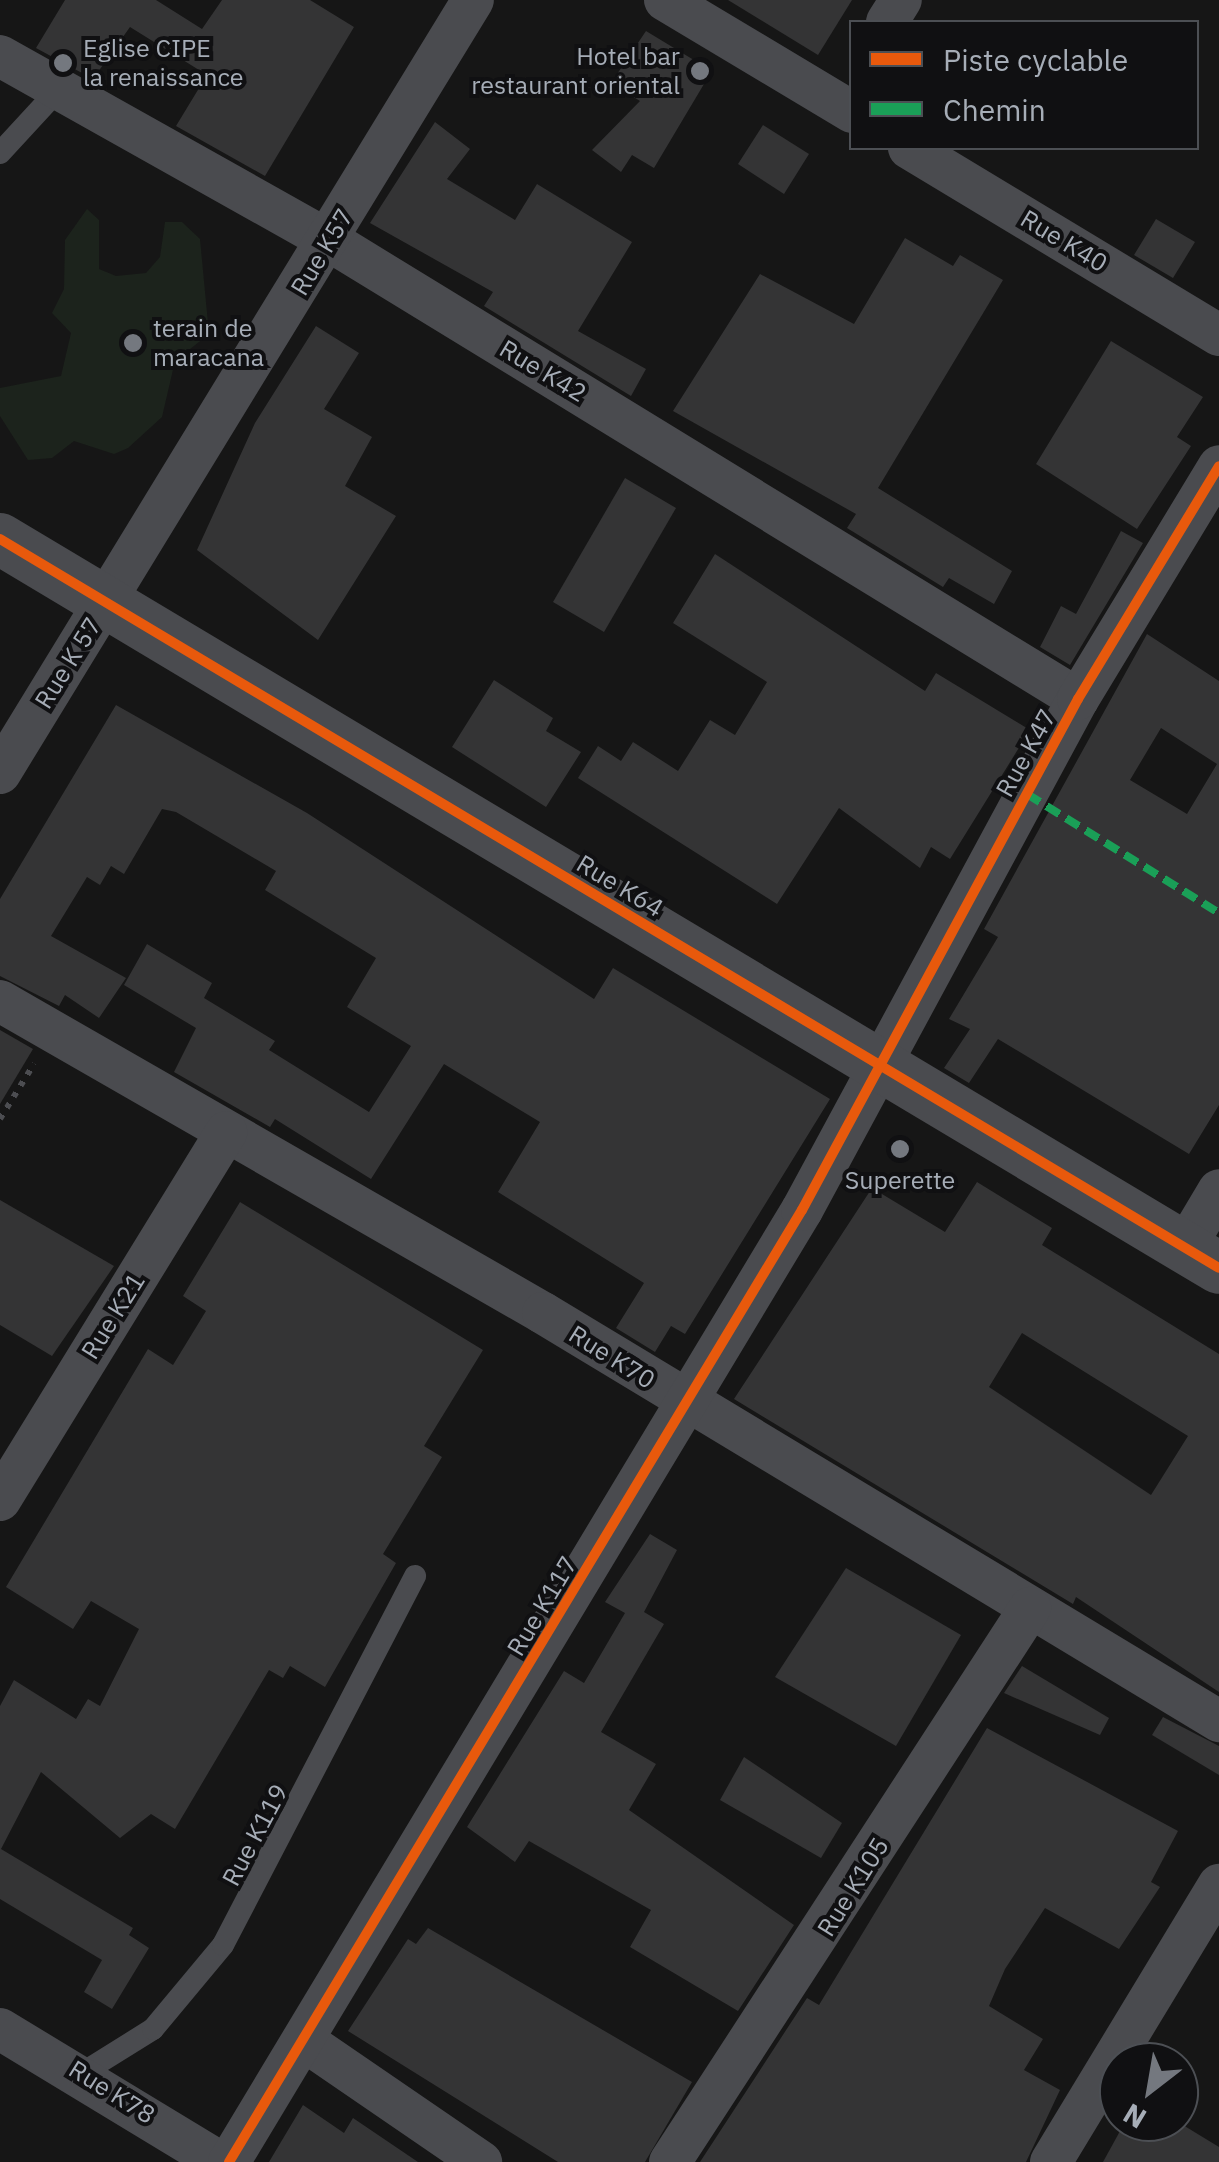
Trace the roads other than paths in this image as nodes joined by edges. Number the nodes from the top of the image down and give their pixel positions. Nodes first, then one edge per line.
1 (473, 0) edge
2 (665, 0) edge
3 (0, 56) edge
4 (59, 89) junction
5 (847, 99) edge
6 (913, 150) edge
7 (0, 153) edge
8 (330, 241) junction
9 (1219, 335) edge
10 (1219, 466) edge
11 (0, 539) edge
12 (104, 604) junction
13 (1078, 700) junction
14 (0, 773) edge
15 (0, 1001) edge
16 (877, 1064) junction
17 (226, 1132) junction
18 (1219, 1190) edge
19 (1202, 1257) edge
20 (686, 1404) junction
21 (0, 1500) edge
22 (415, 1576) dead end
23 (1030, 1608) junction
24 (1219, 1721) edge
25 (1219, 1885) edge
26 (0, 2030) edge
27 (304, 2040) junction
28 (84, 2072) junction
29 (220, 2162) edge
30 (229, 2162) edge
31 (481, 2162) edge
32 (670, 2162) edge
33 (1051, 2162) edge

1 - 8 street, Rue K57
2 - 5 street
3 - 4 street, Rue K42
4 - 7 lane
4 - 8 street, Rue K42
6 - 9 street, Rue K40
8 - 12 street, Rue K57
8 - 13 street, Rue K42
10 - 13 street, Rue K47
11 - 12 street, Rue K64
12 - 14 street, Rue K 57
12 - 16 street, Rue K64
13 - 16 street, Rue K47
15 - 17 street, Rue K70
16 - 19 street, Rue K64
16 - 20 street, Rue K117
17 - 20 street, Rue K70
17 - 21 street, Rue K21
18 - 19 street
20 - 23 street, Rue K70
20 - 27 street, Rue K117
22 - 28 lane, Rue K119
23 - 24 street, Rue K70
23 - 32 street, Rue K105
25 - 33 street
26 - 28 street, Rue K78
27 - 30 street, Rue K117
27 - 31 street
28 - 29 street, Rue K78

